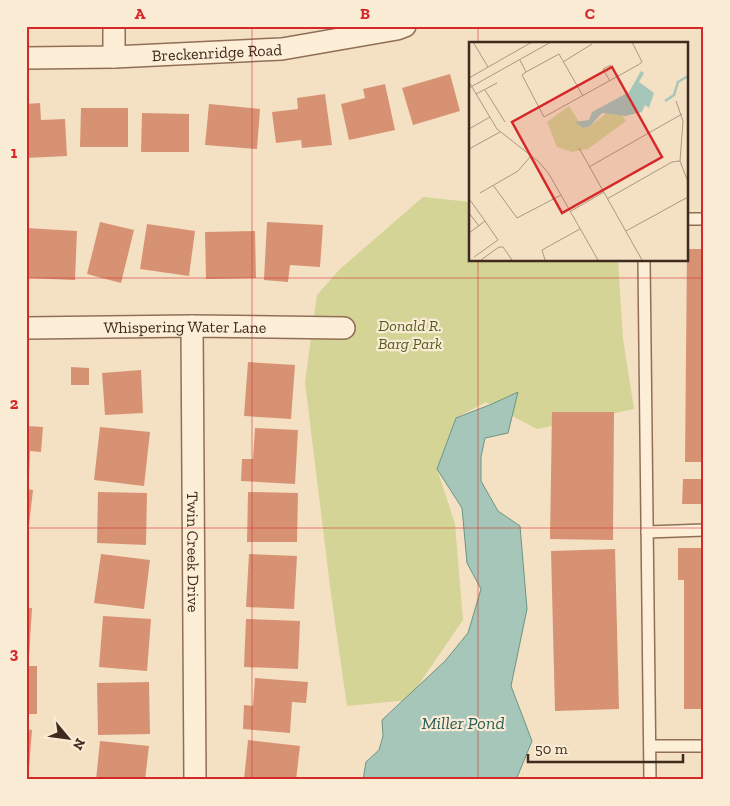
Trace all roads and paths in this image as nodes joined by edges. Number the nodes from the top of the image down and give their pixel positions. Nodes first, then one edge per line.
1 (114, 26) edge
2 (405, 26) edge
3 (114, 57) junction
4 (26, 58) edge
5 (688, 219) edge
6 (704, 219) edge
7 (644, 261) edge
8 (192, 326) junction
9 (26, 328) edge
10 (344, 328) dead end
11 (704, 530) edge
12 (648, 532) junction
13 (650, 746) junction
14 (704, 746) edge
15 (195, 780) edge
16 (650, 780) edge

1 - 3 street
2 - 3 street, Breckenridge Road
3 - 4 street, Breckenridge Road
5 - 6 lane
7 - 12 lane
8 - 9 street, Whispering Water Lane
8 - 10 street, Whispering Water Lane
8 - 15 street, Twin Creek Drive
11 - 12 lane
12 - 13 lane
13 - 14 lane
13 - 16 lane

